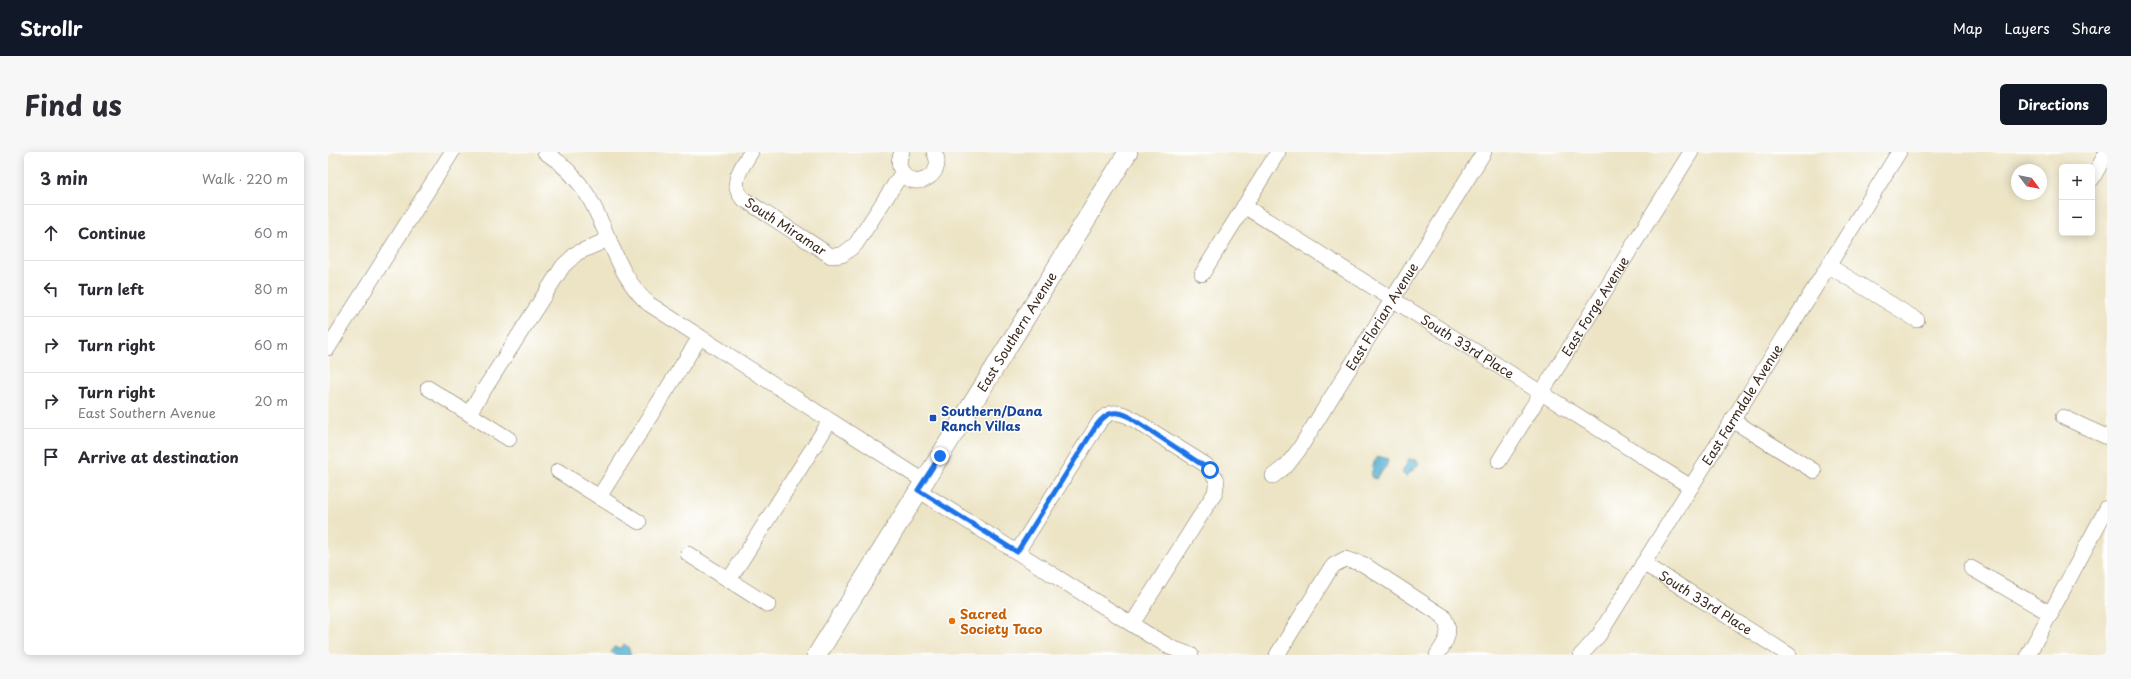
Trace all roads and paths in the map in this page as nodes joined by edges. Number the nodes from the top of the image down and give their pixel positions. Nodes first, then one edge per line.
1 (452, 152) edge
2 (545, 152) edge
3 (751, 152) edge
4 (902, 152) edge
5 (934, 152) edge
6 (1128, 152) edge
7 (1278, 152) edge
8 (1484, 152) edge
9 (1691, 152) edge
10 (1899, 152) edge
11 (2107, 152) edge
12 (902, 173) junction
13 (2095, 174) edge
14 (1244, 206) junction
15 (609, 239) junction
16 (1829, 266) junction
17 (1202, 274) dead end
18 (1393, 300) junction
19 (1917, 320) dead end
20 (700, 338) junction
21 (328, 348) edge
22 (428, 388) dead end
23 (1542, 393) junction
24 (469, 414) junction
25 (2063, 417) dead end
26 (1732, 420) junction
27 (830, 421) junction
28 (2107, 437) edge
29 (509, 440) dead end
30 (1499, 461) dead end
31 (558, 471) dead end
32 (1814, 472) dead end
33 (1273, 476) dead end
34 (921, 486) junction
35 (1691, 487) junction
36 (599, 497) junction
37 (2107, 508) edge
38 (639, 522) dead end
39 (1017, 552) junction
40 (688, 554) dead end
41 (1643, 563) junction
42 (1971, 568) dead end
43 (729, 580) junction
44 (768, 605) dead end
45 (2051, 614) junction
46 (1132, 624) junction
47 (817, 655) edge
48 (1191, 655) edge
49 (1276, 655) edge
50 (1437, 655) edge
51 (1581, 655) edge
52 (1789, 655) edge
53 (2028, 655) edge

1 - 21 street
2 - 15 street
3 - 12 street, South Miramar
4 - 12 street
5 - 12 street
6 - 34 main road, East Southern Avenue
7 - 14 street
8 - 18 street, East Florian Avenue
9 - 23 street, East Forge Avenue
10 - 16 street, East Farmdale Avenue
11 - 13 street
14 - 17 street
14 - 18 street, South 33rd Place
15 - 20 street
15 - 24 street
16 - 19 street
16 - 26 street, East Farmdale Avenue
18 - 23 street, South 33rd Place
18 - 33 street, East Florian Avenue
20 - 27 street
20 - 36 street
22 - 24 street
23 - 30 street, East Forge Avenue
23 - 35 street, South 33rd Place
24 - 29 street
25 - 28 street
26 - 32 street
26 - 35 street, East Farmdale Avenue
27 - 34 street
27 - 43 street
31 - 36 street
34 - 39 street
34 - 47 main road, East Southern Avenue
35 - 41 street, East Farmdale Avenue
36 - 38 street
37 - 45 street
39 - 46 street
39 - 46 street
40 - 43 street
41 - 51 street, East Farmdale Avenue
41 - 52 street, South 33rd Place
42 - 45 street
43 - 44 street
45 - 53 street
46 - 48 street
49 - 50 street

